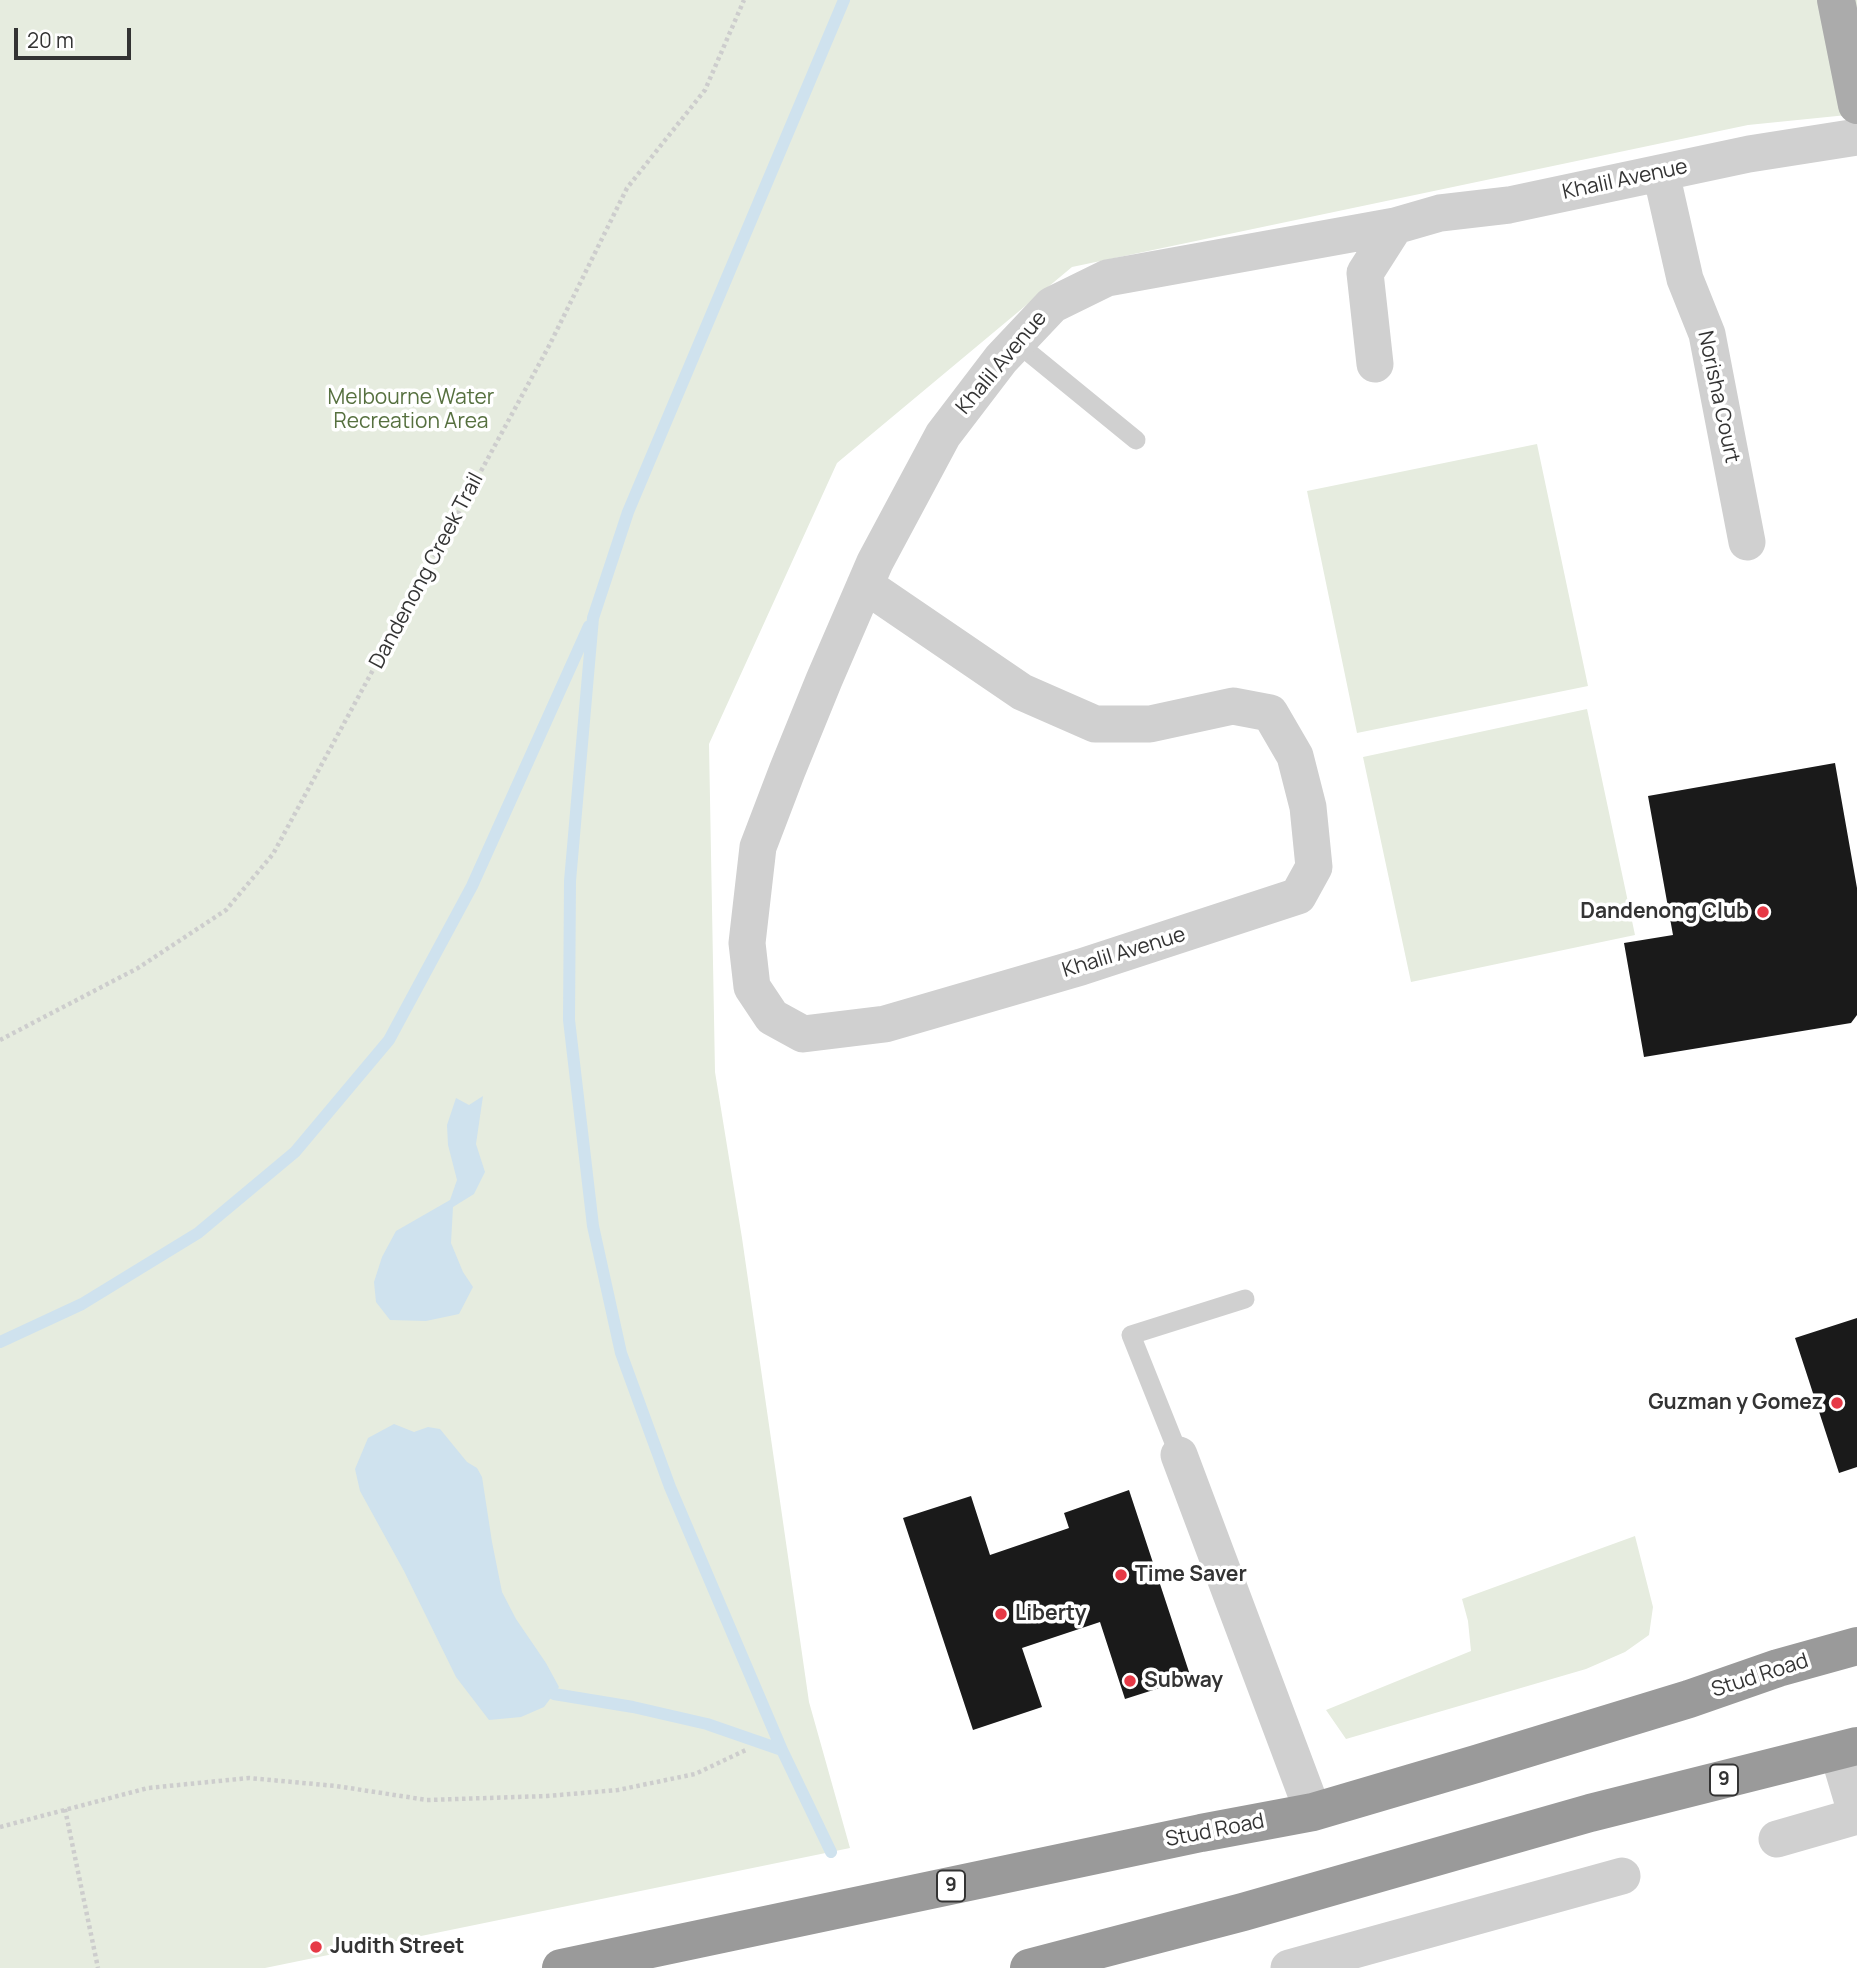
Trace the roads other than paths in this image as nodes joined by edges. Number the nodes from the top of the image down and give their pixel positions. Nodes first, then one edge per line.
1 (1836, 0) edge
2 (1857, 105) edge
3 (1857, 137) edge
4 (1661, 173) junction
5 (1395, 226) junction
6 (1016, 342) junction
7 (1375, 364) dead end
8 (1136, 440) dead end
9 (1747, 542) dead end
10 (864, 585) junction
11 (1245, 1299) dead end
12 (1179, 1455) joint
13 (1857, 1646) edge
14 (1848, 1749) edge
15 (1313, 1812) junction
16 (1857, 1816) edge
17 (1777, 1839) dead end
18 (1622, 1876) dead end
19 (561, 1968) edge
20 (1028, 1968) edge
21 (1289, 1968) edge

1 - 2 main road
3 - 4 street, Khalil Avenue
4 - 5 street, Khalil Avenue
4 - 9 street, Norisha Court
5 - 6 street, Khalil Avenue
5 - 7 street
6 - 8 lane
6 - 10 street, Khalil Avenue
10 - 10 street, Khalil Avenue
11 - 12 lane
12 - 15 street
13 - 15 highway, Stud Road / 9
14 - 16 street
14 - 20 highway, 9
15 - 19 highway, Stud Road / 9
16 - 17 street
18 - 21 street

